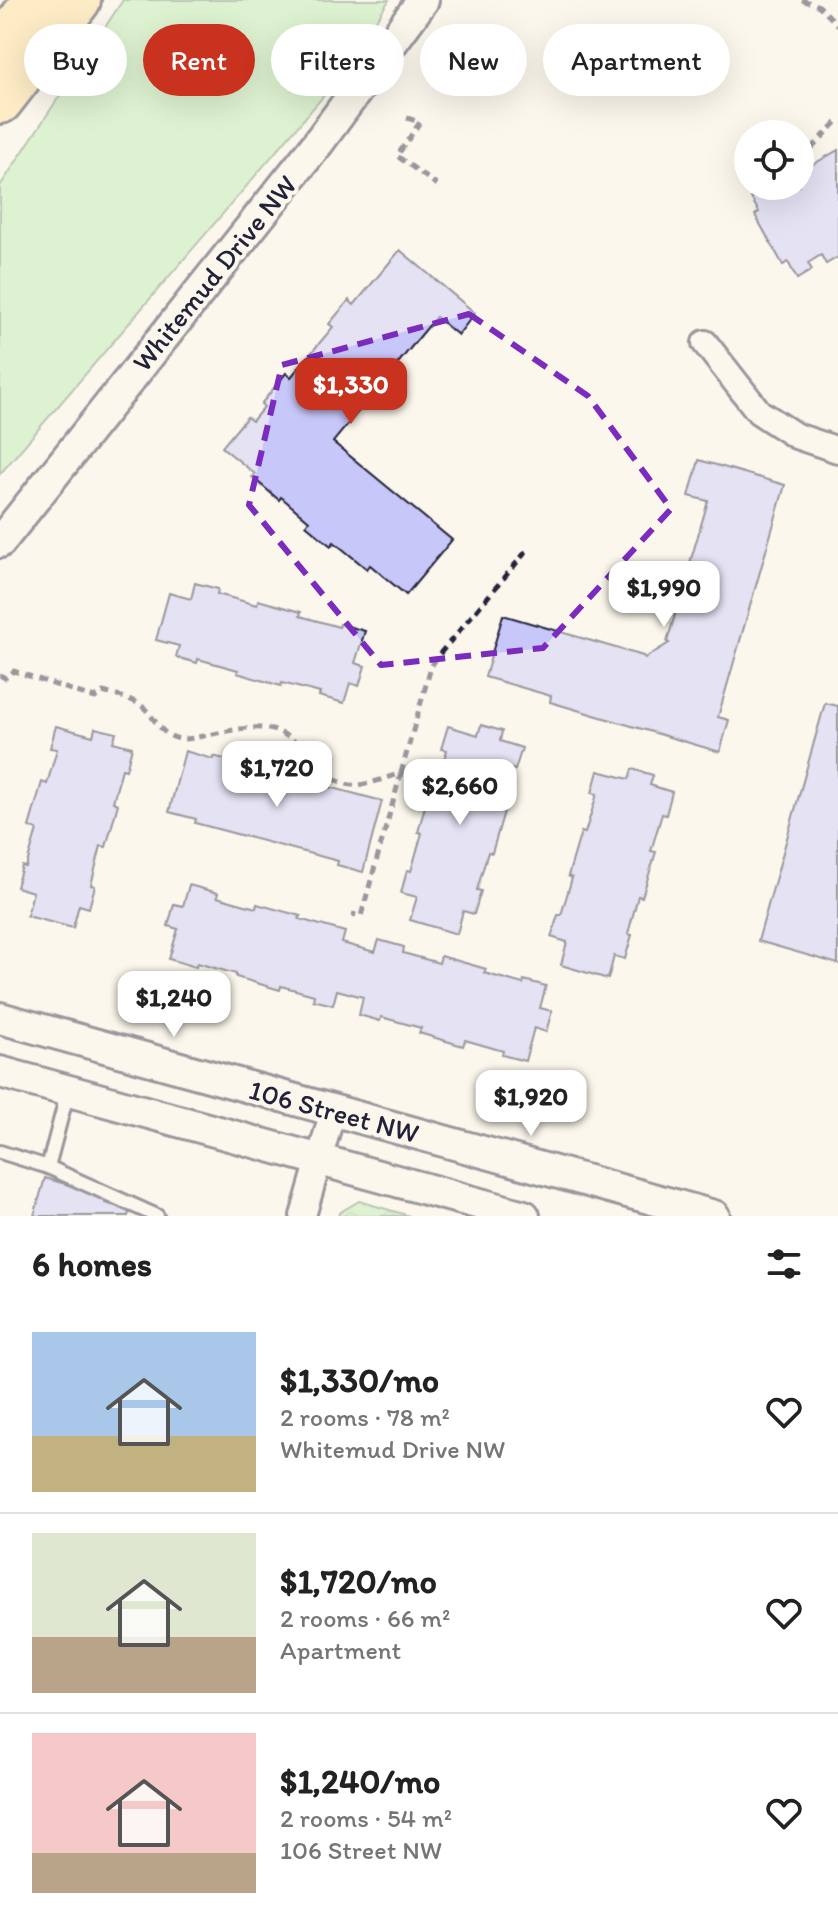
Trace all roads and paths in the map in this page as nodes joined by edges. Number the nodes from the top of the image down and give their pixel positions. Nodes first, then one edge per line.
1 (34, 0) edge
2 (78, 0) edge
3 (423, 0) edge
4 (802, 0) edge
5 (838, 25) edge
6 (0, 56) edge
7 (0, 101) edge
8 (407, 118) dead end
9 (838, 121) edge
10 (814, 146) edge
11 (437, 185) dead end
12 (705, 343) dead end
13 (838, 450) edge
14 (0, 542) edge
15 (530, 547) dead end
16 (0, 675) edge
17 (401, 773) junction
18 (352, 914) dead end
19 (0, 1018) edge
20 (0, 1072) edge
21 (69, 1091) junction
22 (333, 1111) junction
23 (0, 1152) edge
24 (319, 1160) junction
25 (48, 1167) junction
26 (157, 1216) edge
27 (303, 1216) edge
28 (524, 1216) edge
29 (714, 1216) edge

1 - 6 highway
2 - 7 highway
3 - 14 street, Whitemud Drive NW
4 - 5 path
8 - 11 path
9 - 10 path
12 - 13 street
15 - 17 path
16 - 17 path
17 - 18 path
19 - 22 street, 106 Street NW
20 - 21 street, 106 Street NW
21 - 24 street, 106 Street NW
21 - 25 lane
22 - 24 street
22 - 29 street, 106 Street NW
23 - 25 lane
24 - 27 street
24 - 28 street, 106 Street NW
25 - 26 lane

